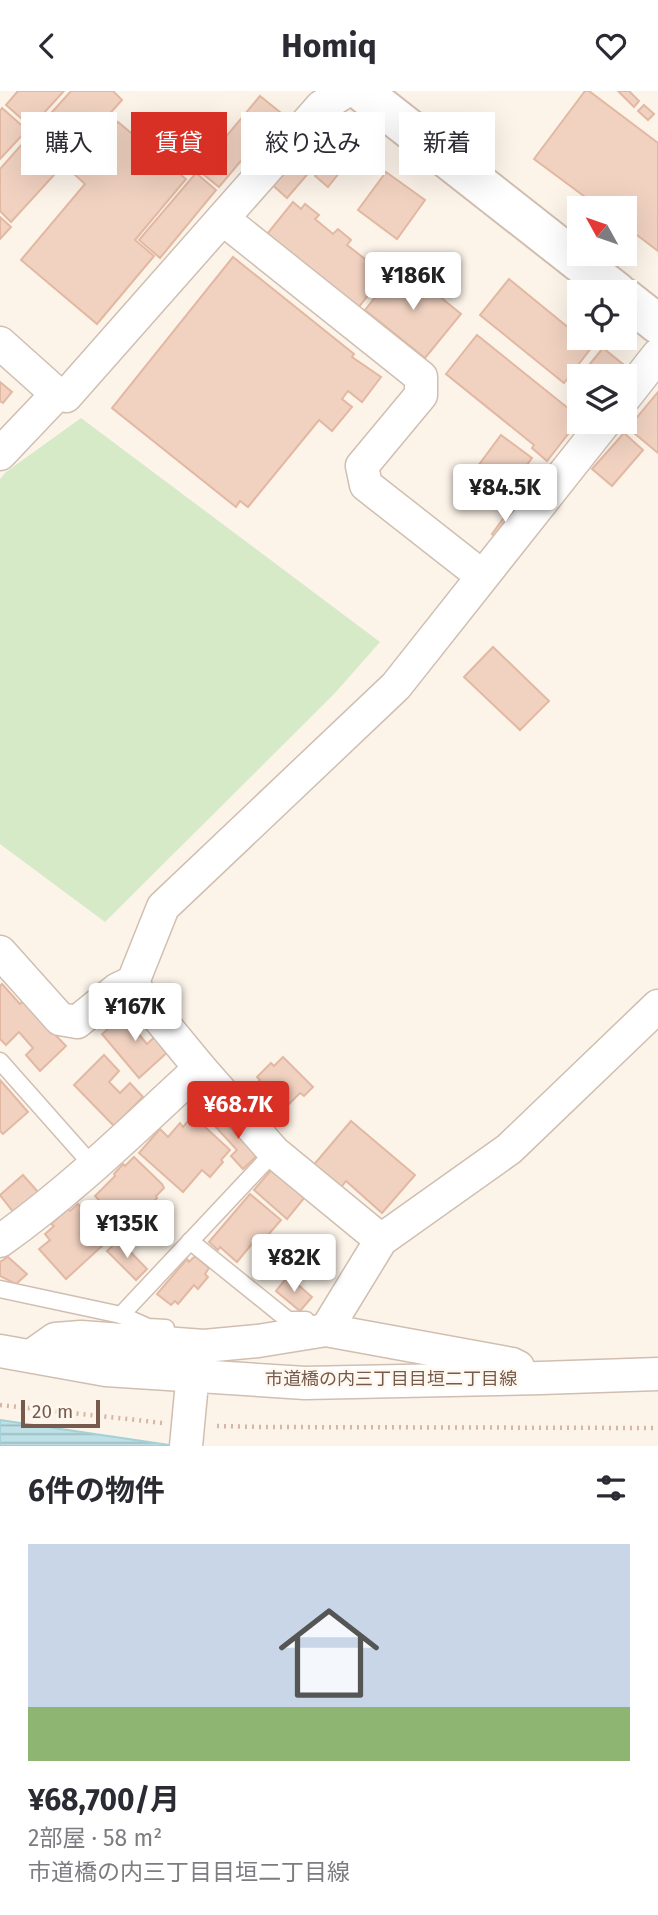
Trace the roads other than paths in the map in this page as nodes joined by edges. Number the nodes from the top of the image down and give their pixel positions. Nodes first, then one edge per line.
1 (346, 91) edge
2 (362, 91) edge
3 (223, 219) junction
4 (602, 280) edge
5 (637, 307) edge
6 (658, 324) edge
7 (0, 343) edge
8 (658, 355) edge
9 (637, 382) edge
10 (57, 394) junction
11 (595, 434) edge
12 (0, 454) edge
13 (482, 576) junction
14 (0, 952) edge
15 (133, 982) junction
16 (658, 1006) edge
17 (0, 1061) edge
18 (200, 1068) junction
19 (274, 1152) junction
20 (93, 1166) junction
21 (381, 1240) junction
22 (0, 1241) edge
23 (190, 1241) junction
24 (0, 1289) edge
25 (121, 1315) junction
26 (329, 1325) junction
27 (258, 1341) junction
28 (0, 1351) edge
29 (31, 1356) junction
30 (658, 1374) edge
31 (541, 1378) junction
32 (192, 1384) junction
33 (195, 1436) edge

1 - 3 street
2 - 4 main road
3 - 10 street
3 - 13 street
5 - 6 main road
7 - 10 street
8 - 9 street
10 - 12 street
11 - 13 street
13 - 15 street
14 - 15 street
15 - 18 street
16 - 21 street
17 - 20 lane
18 - 19 street
18 - 20 street
19 - 21 street
19 - 23 lane
20 - 22 street
21 - 26 street
23 - 25 lane
23 - 26 lane
24 - 25 lane
25 - 27 lane
26 - 27 street
26 - 31 street
27 - 29 street
28 - 29 street, 市道橋の内三丁目目垣二丁目線
29 - 32 street, 市道橋の内三丁目目垣二丁目線
30 - 31 street, 市道橋の内三丁目目垣二丁目線
31 - 32 street, 市道橋の内三丁目目垣二丁目線
32 - 33 street, bridge

